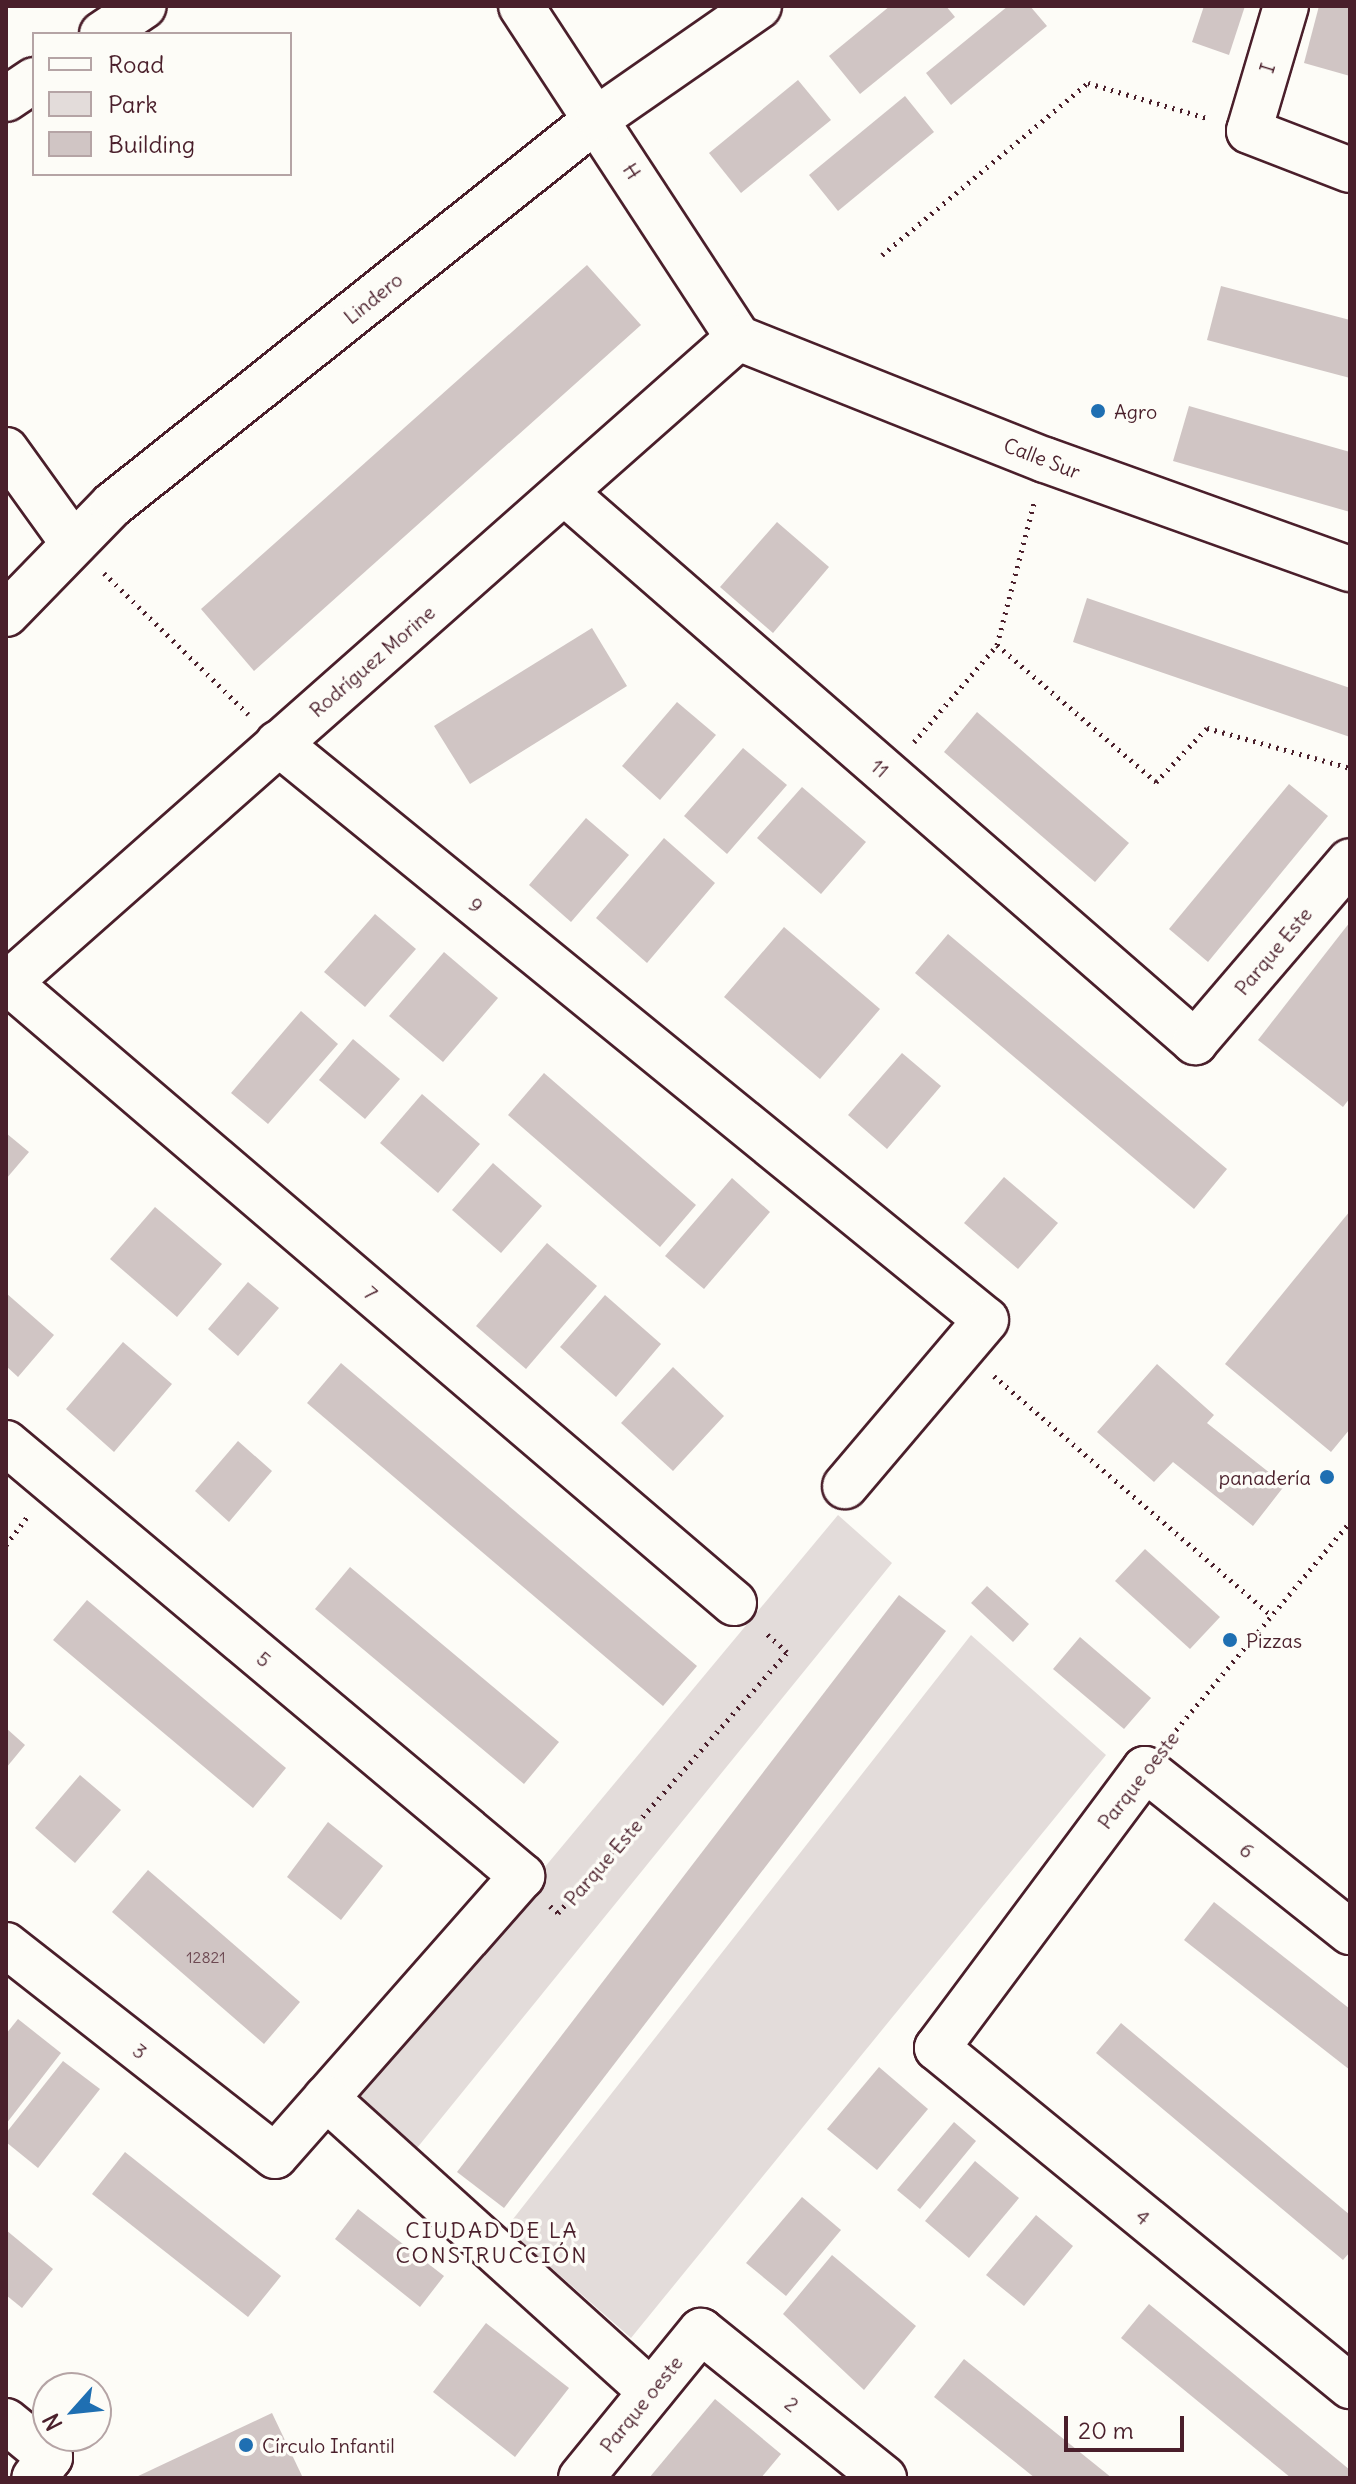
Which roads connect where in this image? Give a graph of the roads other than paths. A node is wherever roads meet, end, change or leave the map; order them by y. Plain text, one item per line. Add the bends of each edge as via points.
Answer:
1 (144, 6) edge
2 (521, 6) edge
3 (759, 6) edge
4 (1286, 6) edge
5 (105, 32) edge
6 (32, 81) edge
7 (6, 99) edge
8 (598, 118) junction
9 (1350, 170) edge
10 (738, 338) junction
11 (6, 450) edge
12 (565, 493) junction
13 (72, 542) junction
14 (1350, 569) edge
15 (6, 614) edge
16 (278, 743) junction
17 (1350, 861) edge
18 (7, 984) edge
19 (1195, 1042) joint
20 (6, 1443) edge
21 (845, 1486) dead end
22 (734, 1603) road end
23 (1145, 1769) joint
24 (1350, 1932) edge
25 (6, 1945) edge
26 (937, 2048) joint
27 (326, 2098) junction
28 (701, 2331) joint
29 (1350, 2386) edge
30 (651, 2392) junction
31 (6, 2421) edge
32 (42, 2468) edge
33 (581, 2478) edge
34 (884, 2478) edge

1 - 5 street
2 - 8 street, H
3 - 8 street, Lindero
4 - 9 street, I via 1249,131
6 - 7 street
8 - 10 street, H
8 - 13 street, Lindero
10 - 12 street, Rodríguez Morine
10 - 14 street, Calle Sur via 1045,460
11 - 13 street
12 - 16 street, Rodríguez Morine
12 - 19 street, 11
13 - 15 street, Lindero
16 - 18 street, Rodríguez Morine
16 - 21 street, 9 via 986,1320
17 - 19 street, Parque Este
18 - 22 street, 7
20 - 27 street, 5 via 522,1876
23 - 24 street, 6
23 - 26 street, Parque oeste
25 - 27 street, 3 via 275,2156
26 - 29 street, 4
27 - 30 street
28 - 30 street, Parque oeste
28 - 34 street, 2
30 - 33 street, Parque oeste
31 - 32 street

